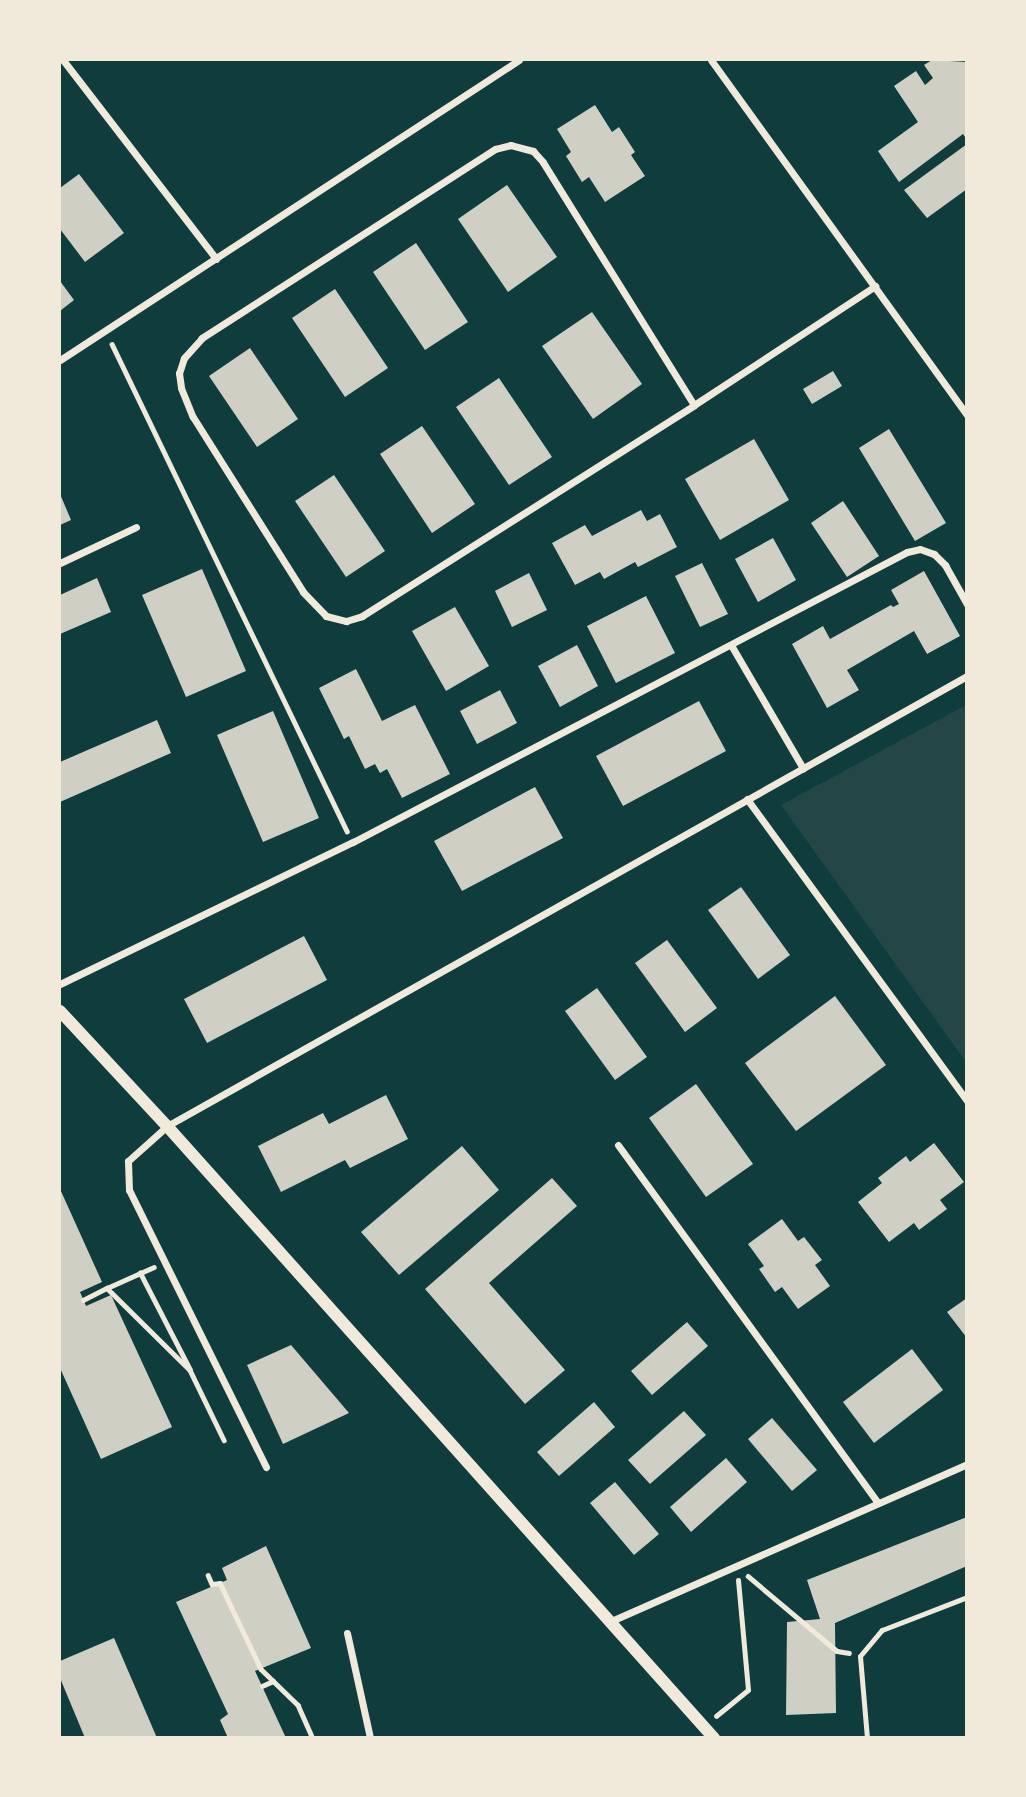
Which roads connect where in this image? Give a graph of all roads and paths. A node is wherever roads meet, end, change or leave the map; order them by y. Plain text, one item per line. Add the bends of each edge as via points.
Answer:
1 (63, 60) edge
2 (520, 60) edge
3 (711, 60) edge
4 (216, 259) junction
5 (875, 286) junction
6 (105, 330) junction
7 (60, 360) edge
8 (694, 405) junction
9 (967, 415) edge
10 (136, 527) dead end
11 (60, 563) edge
12 (967, 604) edge
13 (731, 645) junction
14 (967, 676) edge
15 (803, 768) junction
16 (747, 799) junction
17 (353, 842) junction
18 (60, 984) edge
19 (60, 1011) edge
20 (967, 1101) edge
21 (167, 1126) junction
22 (618, 1145) dead end
23 (166, 1262) junction
24 (140, 1273) junction
25 (107, 1288) junction
26 (83, 1300) dead end
27 (190, 1370) junction
28 (224, 1440) dead end
29 (967, 1464) edge
30 (266, 1466) dead end
31 (877, 1501) junction
32 (737, 1566) junction
33 (208, 1575) dead end
34 (967, 1597) edge
35 (609, 1622) junction
36 (347, 1633) dead end
37 (860, 1656) junction
38 (273, 1681) junction
39 (262, 1686) dead end
40 (704, 1726) junction
41 (313, 1738) edge
42 (370, 1738) edge
43 (713, 1738) edge
44 (867, 1738) edge

1 - 4 street
2 - 4 street
3 - 5 street
4 - 6 street
5 - 8 street
5 - 9 street
6 - 7 street
6 - 17 path
8 - 8 street via 543,162 533,151 511,145 495,149 202,338 184,358 179,373 193,418 303,592 320,611 338,621 362,616
10 - 11 street
12 - 13 street via 941,560 927,550 912,550
13 - 15 street
13 - 17 street
14 - 15 street
15 - 16 street
16 - 20 street
16 - 21 street
17 - 18 street
19 - 21 street
21 - 23 street via 128,1161 129,1189
21 - 35 street
22 - 31 street
23 - 24 path
23 - 30 street
24 - 25 path
24 - 27 path
25 - 26 path
25 - 27 path
27 - 28 path
29 - 31 street
31 - 32 street
32 - 35 street
32 - 37 path via 837,1651
32 - 40 path via 748,1690
33 - 38 path via 212,1584 220,1583 261,1669
34 - 37 lane via 882,1630
35 - 40 street
36 - 42 street
37 - 44 lane
38 - 39 path
38 - 41 path via 298,1705
40 - 43 street

